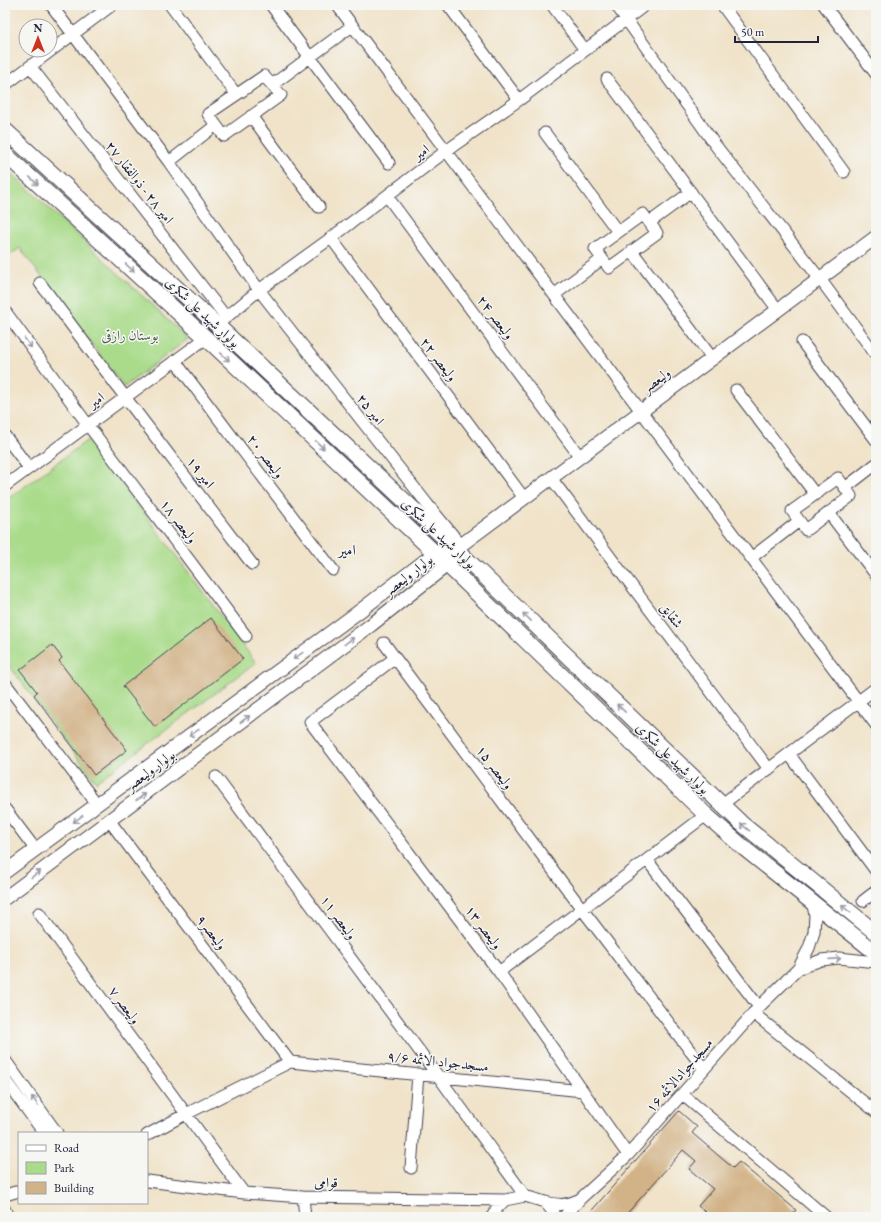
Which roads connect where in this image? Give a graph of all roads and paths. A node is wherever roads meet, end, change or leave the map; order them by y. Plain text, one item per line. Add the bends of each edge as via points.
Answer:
1 (51, 5) edge
2 (112, 5) edge
3 (170, 5) edge
4 (271, 5) edge
5 (337, 5) edge
6 (448, 5) edge
7 (552, 5) edge
8 (616, 5) edge
9 (644, 5) edge
10 (722, 5) edge
11 (824, 5) edge
12 (626, 19) junction
13 (352, 26) junction
14 (73, 34) junction
15 (585, 50) junction
16 (310, 57) junction
17 (30, 66) junction
18 (876, 74) edge
19 (607, 79) dead end
20 (5, 85) edge
21 (272, 85) junction
22 (236, 94) junction
23 (518, 100) junction
24 (251, 116) junction
25 (216, 125) junction
26 (5, 130) edge
27 (545, 134) dead end
28 (446, 151) junction
29 (5, 154) edge
30 (169, 162) junction
31 (388, 163) dead end
32 (844, 172) dead end
33 (691, 192) junction
34 (387, 196) junction
35 (319, 207) dead end
36 (105, 222) junction
37 (650, 222) junction
38 (618, 232) junction
39 (93, 235) junction
40 (876, 237) edge
41 (331, 238) junction
42 (632, 251) junction
43 (602, 259) junction
44 (820, 279) junction
45 (40, 283) dead end
46 (259, 290) junction
47 (554, 295) junction
48 (778, 310) junction
49 (5, 312) edge
50 (222, 321) junction
51 (206, 338) junction
52 (802, 342) dead end
53 (876, 355) edge
54 (712, 358) junction
55 (175, 361) junction
56 (736, 390) dead end
57 (125, 397) junction
58 (641, 411) junction
59 (88, 425) junction
60 (5, 436) edge
61 (876, 440) edge
62 (580, 456) junction
63 (876, 464) edge
64 (29, 468) junction
65 (551, 478) junction
66 (5, 486) edge
67 (845, 488) junction
68 (815, 494) junction
69 (524, 498) junction
70 (829, 513) junction
71 (800, 521) junction
72 (459, 547) junction
73 (435, 553) junction
74 (751, 558) junction
75 (252, 564) dead end
76 (447, 565) junction
77 (333, 570) dead end
78 (876, 575) edge
79 (512, 602) junction
80 (498, 614) junction
81 (246, 636) dead end
82 (384, 643) dead end
83 (396, 658) junction
84 (5, 683) edge
85 (876, 688) edge
86 (859, 701) junction
87 (876, 724) edge
88 (789, 754) junction
89 (768, 769) junction
90 (216, 777) dead end
91 (97, 804) junction
92 (721, 805) junction
93 (5, 809) edge
94 (706, 815) junction
95 (109, 820) junction
96 (36, 850) junction
97 (647, 860) junction
98 (876, 871) edge
99 (5, 872) edge
100 (876, 891) edge
101 (5, 898) edge
102 (812, 901) junction
103 (863, 901) dead end
104 (582, 909) junction
105 (39, 913) dead end
106 (876, 933) edge
107 (876, 953) edge
108 (876, 962) edge
109 (798, 969) junction
110 (499, 972) junction
111 (756, 1010) junction
112 (5, 1060) edge
113 (290, 1062) junction
114 (704, 1069) junction
115 (418, 1074) junction
116 (438, 1076) junction
117 (5, 1080) edge
118 (583, 1091) junction
119 (682, 1094) junction
120 (876, 1112) edge
121 (186, 1114) junction
122 (43, 1132) edge
123 (57, 1132) edge
124 (148, 1135) edge
125 (628, 1155) junction
126 (411, 1168) dead end
127 (148, 1182) edge
128 (18, 1191) edge
129 (244, 1193) junction
130 (5, 1194) edge
131 (525, 1196) junction
132 (303, 1197) junction
133 (580, 1199) junction
134 (472, 1200) junction
135 (505, 1200) junction
136 (545, 1202) junction
137 (5, 1210) edge
138 (8, 1217) edge
139 (305, 1217) edge
140 (492, 1217) edge
141 (553, 1217) edge
142 (564, 1217) edge
143 (826, 1217) edge

1 - 14 street, امیر ۲۵
2 - 14 street
3 - 22 street
4 - 16 street
5 - 13 street
6 - 23 street
7 - 15 street
8 - 12 street
9 - 12 street, امیر
10 - 32 street
11 - 18 street
12 - 15 street, امیر
12 - 44 street via 716,146
13 - 16 street
13 - 28 street
14 - 17 street
14 - 30 street, امیر ۲۵
15 - 23 street, امیر
16 - 21 street
16 - 31 street
17 - 20 street
17 - 50 street, امیر ۲۸ - ذوالفقار ۲۷
19 - 33 street
21 - 22 street via 264,76
21 - 24 street via 280,95
22 - 25 street via 208,114
23 - 28 street, امیر
24 - 25 street via 224,136
24 - 35 street
25 - 30 street
26 - 36 main road, بولوار شهید علی شکری
27 - 38 street
28 - 34 street, امیر
28 - 47 street
29 -> 39 main road, بولوار شهید علی شکری
30 - 46 street, امیر ۲۵
33 - 37 street
33 - 48 street
34 - 41 street, امیر
34 - 62 street, ولیعصر ۲۴
36 - 39 main road
36 - 50 main road, بولوار شهید علی شکری
37 - 38 street via 643,214
37 - 42 street via 657,233
38 - 43 street via 594,249
39 -> 51 main road, بولوار شهید علی شکری
40 - 44 street, ولیعصر
41 - 46 street, امیر
41 - 69 street, ولیعصر ۲۲
42 - 43 street via 609,268
42 - 54 street
43 - 47 street
44 - 48 street, ولیعصر
44 - 53 street
45 - 57 street, امیر ۱۹
46 - 50 street, امیر
46 - 72 street, امیر ۲۵
47 - 58 street
48 - 54 street, ولیعصر
49 -> 59 street, ولیعصر ۱۸
50 - 72 main road, بولوار شهید علی شکری
51 - 55 street, امیر
51 -> 73 main road, بولوار شهید علی شکری
52 - 61 street
54 - 58 street, ولیعصر
55 - 57 street, امیر
55 - 77 street, ولیعصر ۲۰
56 - 68 street
57 - 59 street, امیر
57 - 75 street, امیر ۱۹
58 - 62 street, ولیعصر
58 - 74 street
59 - 64 street, امیر
59 - 81 street, ولیعصر ۱۸
60 - 64 street
62 - 65 street, ولیعصر
63 - 67 street
64 - 66 street, امیر
65 - 69 street, ولیعصر
65 - 89 street, شقایق
67 - 68 street via 838,478
67 - 70 street via 851,496
68 - 71 street via 792,511
69 - 72 street, ولیعصر
70 - 71 street via 806,530
70 - 78 street
71 - 74 street
72 - 73 street, بولوار ولیعصر
72 - 76 street, بولوار ولیعصر
72 - 79 main road, بولوار شهید علی شکری
73 - 76 main road, بولوار شهید علی شکری
73 -> 91 street, بولوار ولیعصر
74 - 86 street
76 - 80 main road, بولوار شهید علی شکری
95 -> 76 street, بولوار ولیعصر
79 - 80 main road
92 -> 79 main road, بولوار شهید علی شکری
80 - 94 main road, بولوار شهید علی شکری
82 - 83 street, ولیعصر ۱۵
83 - 104 street, ولیعصر ۱۵
83 - 110 street, ولیعصر ۱۳ via 310,722
84 - 91 street
85 - 86 street
86 - 87 street
86 - 88 street
88 - 89 street
88 - 98 street
89 - 92 street
90 - 116 street, ولیعصر ۱۱
91 - 95 street
91 -> 96 street, بولوار ولیعصر
106 -> 92 main road, بولوار شهید علی شکری
93 - 96 street
94 - 97 street
94 - 102 main road, بولوار شهید علی شکری
101 -> 95 street, بولوار ولیعصر
95 - 113 street, ولیعصر۹
96 - 99 street, بولوار ولیعصر
97 - 104 street
97 - 111 street
100 - 103 street
102 - 107 main road, بولوار شهید علی شکری
102 - 109 street via 815,914 814,932
104 - 110 street
104 - 114 street, ولیعصر ۱۵
105 - 121 street, ولیعصر ۷
109 -> 108 street via 822,960 839,958
109 - 111 street, مسجدجوادالائمه ۱۶
110 - 118 street, ولیعصر ۱۳
111 - 114 street, مسجدجوادالائمه ۱۶
111 - 120 street
123 -> 112 street
113 - 115 street, مسجدجواد الائمه ۹/۶
113 - 121 street
114 - 119 street, مسجدجوادالائمه ۱۶
115 - 116 street, مسجدجواد الائمه ۹/۶
115 - 126 street
116 - 118 street, مسجدجواد الائمه ۹/۶
116 - 131 street, ولیعصر ۱۱
117 - 122 street
118 - 125 street, ولیعصر ۱۳
119 - 125 street, مسجدجوادالائمه ۱۶
119 - 143 street
121 - 124 street
121 - 129 street, ولیعصر ۷
125 - 133 street, مسجدجوادالائمه ۱۶
127 - 129 street, قوامی
128 - 130 street
129 - 132 street, قوامی
131 - 135 street, قوامی
131 - 136 street
132 - 134 street, قوامی
132 - 139 street
133 - 136 street via 567,1205
133 - 142 street, مسجدجوادالائمه ۱۶
134 - 135 street, قوامی
134 - 140 street via 486,1208
135 - 140 street
136 - 141 street via 553,1212
137 - 138 street

